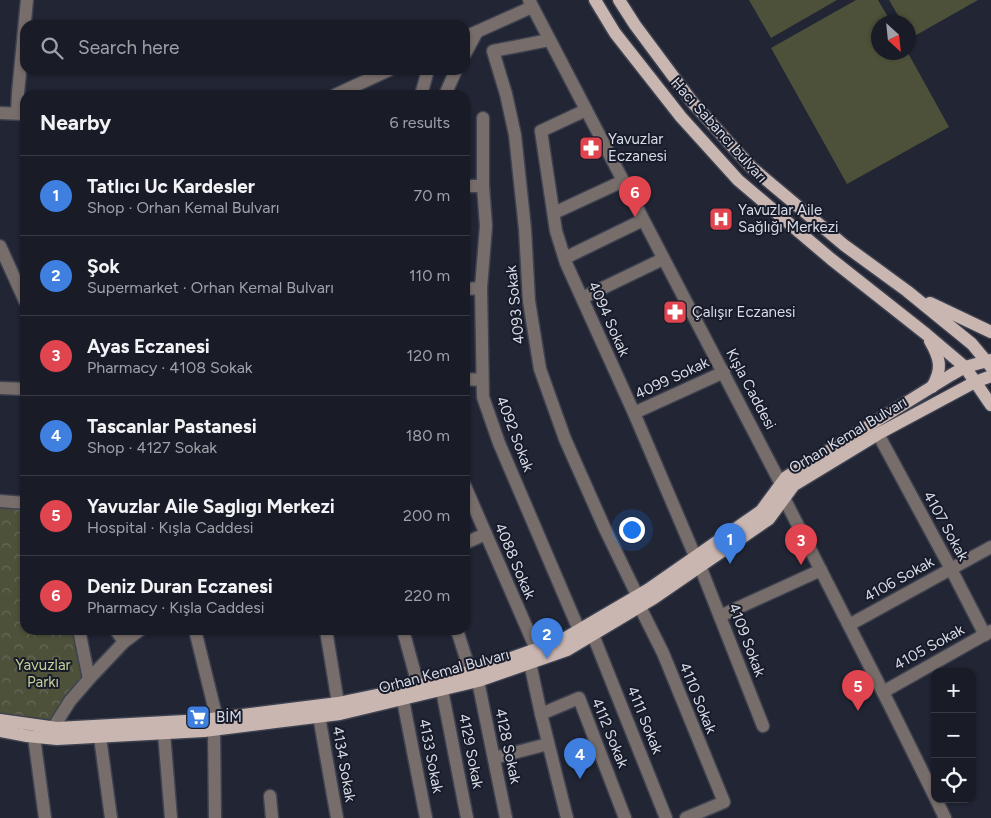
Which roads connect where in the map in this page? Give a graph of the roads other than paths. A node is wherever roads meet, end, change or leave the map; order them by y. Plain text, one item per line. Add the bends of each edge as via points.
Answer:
1 (27, 0) edge
2 (595, 0) edge
3 (619, 0) edge
4 (530, 4) edge
5 (25, 20) edge
6 (471, 34) edge
7 (549, 40) junction
8 (20, 72) edge
9 (378, 75) edge
10 (427, 75) edge
11 (454, 75) edge
12 (346, 90) edge
13 (423, 90) edge
14 (447, 90) edge
15 (20, 107) edge
16 (586, 110) junction
17 (0, 112) edge
18 (20, 114) edge
19 (483, 118) dead end
20 (623, 181) junction
21 (470, 186) edge
22 (483, 186) junction
23 (554, 214) junction
24 (643, 220) junction
25 (0, 246) edge
26 (565, 258) junction
27 (663, 259) junction
28 (470, 288) edge
29 (481, 288) junction
30 (20, 290) edge
31 (907, 291) junction
32 (582, 298) junction
33 (991, 332) edge
34 (926, 334) junction
35 (990, 363) edge
36 (965, 367) junction
37 (724, 372) junction
38 (991, 376) edge
39 (470, 379) edge
40 (482, 380) junction
41 (975, 382) junction
42 (0, 388) edge
43 (931, 388) junction
44 (20, 389) edge
45 (991, 404) edge
46 (634, 413) junction
47 (878, 434) junction
48 (781, 484) junction
49 (470, 497) edge
50 (784, 498) junction
51 (0, 501) edge
52 (20, 503) edge
53 (486, 534) junction
54 (470, 541) edge
55 (991, 547) edge
56 (698, 561) junction
57 (951, 569) junction
58 (821, 570) junction
59 (638, 601) junction
60 (720, 616) junction
61 (849, 625) junction
62 (579, 630) junction
63 (988, 633) edge
64 (80, 635) edge
65 (119, 635) edge
66 (133, 635) edge
67 (195, 635) edge
68 (327, 635) edge
69 (404, 635) edge
70 (459, 635) edge
71 (593, 635) junction
72 (124, 642) junction
73 (536, 649) junction
74 (530, 663) junction
75 (474, 676) junction
76 (89, 679) junction
77 (418, 685) junction
78 (442, 690) junction
79 (883, 692) junction
80 (403, 700) junction
81 (338, 703) junction
82 (541, 714) junction
83 (319, 716) junction
84 (0, 720) edge
85 (215, 724) junction
86 (763, 726) dead end
87 (53, 728) junction
88 (0, 731) edge
89 (164, 733) junction
90 (34, 737) junction
91 (100, 737) junction
92 (548, 744) junction
93 (494, 758) junction
94 (931, 790) edge
95 (270, 796) dead end
96 (938, 803) edge
97 (690, 817) edge
98 (44, 818) edge
99 (111, 818) edge
100 (170, 818) edge
101 (215, 818) edge
102 (272, 818) edge
103 (337, 818) edge
104 (426, 818) edge
105 (467, 818) edge
106 (506, 818) edge
107 (567, 818) edge
108 (626, 818) edge
109 (666, 818) edge
110 (945, 818) edge

1 - 5 street
2 - 34 main road, Hacı Sabancı bulvarı via 680,117 738,180
3 - 31 main road, Hacı Sabancı bulvarı via 693,103 750,167 844,245
4 - 6 street
4 - 7 street, Kışla Caddesi
7 - 16 street, Kışla Caddesi
7 - 59 street, 4093 Sokak via 493,52 515,136 529,301 540,370 562,430
8 - 15 street
9 - 12 street
10 - 13 street
11 - 14 street
16 - 20 street, Kışla Caddesi
16 - 23 street, 4094 Sokak via 542,131
17 - 18 street
19 - 22 street, 4092 Sokak
20 - 23 street
20 - 24 street, Kışla Caddesi
21 - 22 street
22 - 29 street, 4092 Sokak via 486,226
23 - 26 street, 4094 Sokak
24 - 26 street
24 - 27 street, Kışla Caddesi
25 - 30 street
26 - 32 street, 4094 Sokak
27 - 32 street
27 - 37 street, Kışla Caddesi
28 - 29 street
29 - 40 street, 4092 Sokak
31 - 33 main road
31 - 35 main road, Hacı Sabancı bulvarı via 972,344
32 - 46 street, 4094 Sokak
34 - 36 main road, Hacı Sabancı bulvarı
34 - 43 main road via 939,366 938,377
35 - 36 main road, Orhan Kemal Bulvarı
36 - 41 main road, Hacı Sabancı bulvarı
36 - 43 main road, Orhan Kemal Bulvarı
37 - 46 street, 4099 Sokak
37 - 48 street, Kışla Caddesi
38 - 41 main road, Orhan Kemal Bulvarı
39 - 40 street
40 - 62 street, 4092 Sokak via 483,397 499,443
41 - 45 main road, Hacı Sabancı bulvarı
41 - 47 main road, Orhan Kemal Bulvarı
42 - 44 street
43 - 48 main road, Orhan Kemal Bulvarı via 786,477
46 - 56 street, 4094 Sokak
47 - 50 main road, Orhan Kemal Bulvarı via 794,485
47 - 57 street, 4107 Sokak
48 - 50 street, Kışla Caddesi
48 - 56 main road, Orhan Kemal Bulvarı via 761,511
49 - 53 street, 4088 Sokak
50 - 56 main road, Orhan Kemal Bulvarı via 769,519
50 - 58 street, Kışla Caddesi
51 - 52 street
53 - 54 street
53 - 73 street, 4088 Sokak
55 - 57 street, 4106 Sokak
56 - 59 main road, Orhan Kemal Bulvarı
56 - 60 street, 4109 Sokak
57 - 61 street, 4106 Sokak
57 - 63 street, 4107 Sokak
58 - 60 street
58 - 61 street, Kışla Caddesi
59 - 62 main road, Orhan Kemal Bulvarı
59 - 71 main road, Orhan Kemal Bulvarı
59 - 97 street, 4110 Sokak via 724,802
60 - 86 street, 4109 Sokak
61 - 79 street, Kışla Caddesi
62 - 73 main road, Orhan Kemal Bulvarı
63 - 79 street, 4105 Sokak
64 - 76 street
65 - 72 street
66 - 72 street
67 - 85 street
68 - 81 street
69 - 77 street
70 - 75 street, 4128 Sokak
71 - 74 main road, Orhan Kemal Bulvarı via 567,650
71 - 109 street, 4111 Sokak
72 - 76 street
73 - 75 main road, Orhan Kemal Bulvarı via 486,667
74 - 75 main road, Orhan Kemal Bulvarı
74 - 82 street
75 - 77 main road, Orhan Kemal Bulvarı
75 - 78 main road, Orhan Kemal Bulvarı
75 - 93 street, 4128 Sokak
76 - 87 street
77 - 81 main road, Orhan Kemal Bulvarı
78 - 80 main road, Orhan Kemal Bulvarı
78 - 105 street, 4129 Sokak
79 - 94 street, Kışla Caddesi
80 - 83 main road, Orhan Kemal Bulvarı
80 - 104 street, 4133 Sokak
81 - 85 main road, Orhan Kemal Bulvarı
82 - 92 street
82 - 108 street, 4112 Sokak via 579,698
83 - 85 main road, Orhan Kemal Bulvarı
83 - 103 street, 4134 Sokak
84 - 87 main road, Orhan Kemal Bulvarı
85 - 87 main road, Orhan Kemal Bulvarı via 194,721
85 - 89 main road, Orhan Kemal Bulvarı
85 - 101 street
88 - 90 main road, Orhan Kemal Bulvarı
89 - 91 main road, Orhan Kemal Bulvarı
89 - 100 street
90 - 91 main road, Orhan Kemal Bulvarı
90 - 98 street
91 - 99 street
92 - 93 street
92 - 107 street
93 - 106 street, 4128 Sokak
95 - 102 street
96 - 110 street, Kışla Caddesi

